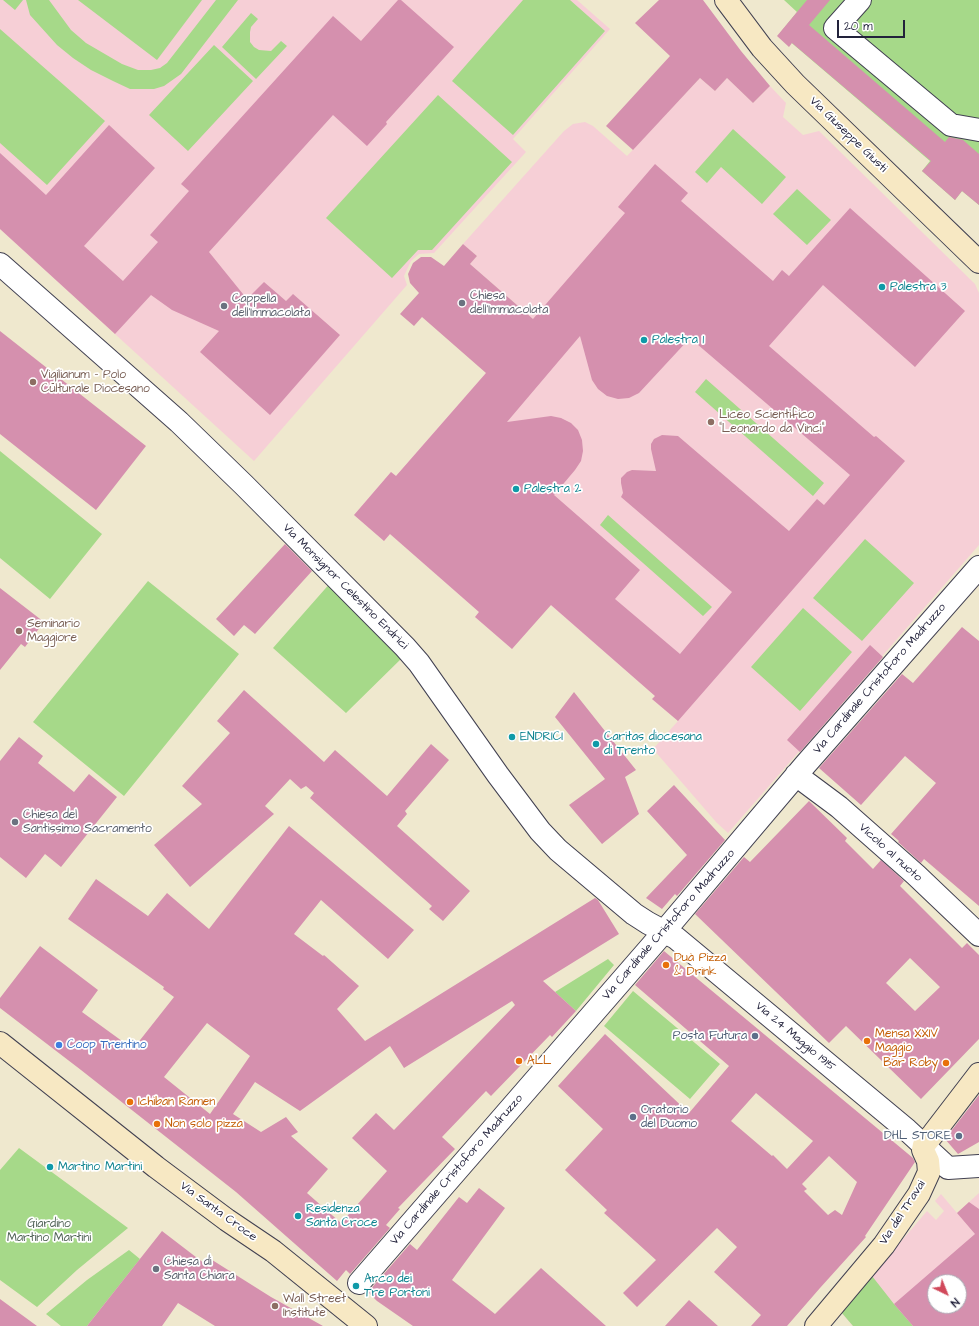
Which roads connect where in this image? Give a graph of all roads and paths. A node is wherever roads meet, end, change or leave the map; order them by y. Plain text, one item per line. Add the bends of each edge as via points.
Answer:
1 (726, 0) edge
2 (860, 0) edge
3 (979, 130) edge
4 (979, 262) edge
5 (0, 264) edge
6 (979, 567) edge
7 (796, 775) junction
8 (664, 932) junction
9 (979, 935) edge
10 (0, 1043) edge
11 (979, 1074) edge
12 (924, 1145) junction
13 (979, 1166) edge
14 (359, 1283) dead end
15 (366, 1326) edge
16 (816, 1326) edge

1 - 4 street, Via Giuseppe Giusti via 762,48 795,84
2 - 3 street via 835,28 951,126
5 - 8 street, Via Monsignor Celestino Endrici via 179,422 405,647 498,775 558,850 634,914
6 - 7 street, Via Cardinale Cristoforo Madruzzo
7 - 8 street, Via Cardinale Cristoforo Madruzzo
7 - 9 street, Vicolo al nuoto via 840,807
8 - 12 street, Via 24 Maggio 1915 via 676,938
8 - 14 street, Via Cardinale Cristoforo Madruzzo
10 - 15 street, Via Santa Croce via 156,1166 273,1251
11 - 12 street
12 - 13 street, Via 24 Maggio 1915 via 948,1168
12 - 16 street, Via del Travai via 929,1172 919,1194 884,1245

